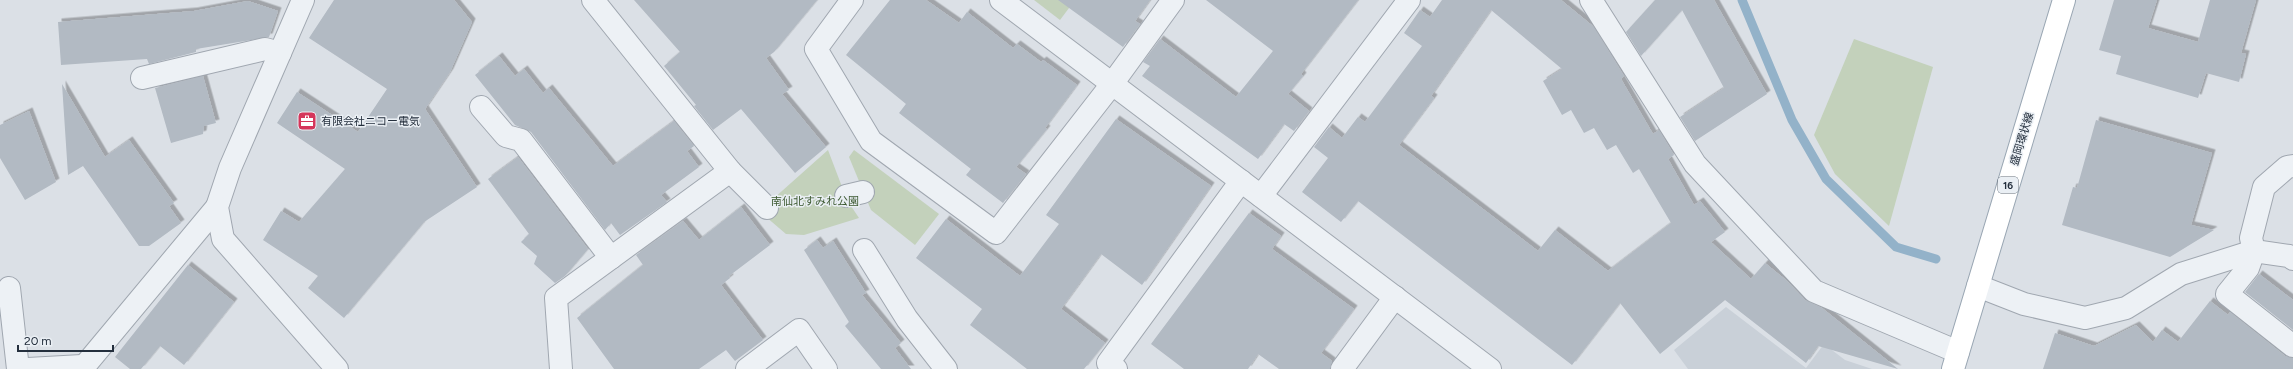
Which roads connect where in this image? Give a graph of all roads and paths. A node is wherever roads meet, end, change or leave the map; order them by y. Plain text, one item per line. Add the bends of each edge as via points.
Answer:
1 (303, 0) edge
2 (594, 0) edge
3 (852, 0) edge
4 (1001, 0) edge
5 (1173, 0) edge
6 (1409, 0) edge
7 (1591, 0) edge
8 (2064, 0) edge
9 (280, 53) junction
10 (142, 78) dead end
11 (1112, 84) junction
12 (481, 107) dead end
13 (2293, 166) edge
14 (730, 171) junction
15 (1241, 181) junction
16 (1261, 196) junction
17 (217, 207) junction
18 (767, 208) dead end
19 (864, 250) dead end
20 (2254, 251) junction
21 (2292, 256) edge
22 (611, 258) junction
23 (1978, 286) junction
24 (9, 288) dead end
25 (1395, 297) junction
26 (2293, 346) edge
27 (1956, 360) edge
28 (82, 368) edge
29 (18, 369) edge
30 (28, 369) edge
31 (337, 369) edge
32 (561, 369) edge
33 (747, 369) edge
34 (826, 369) edge
35 (946, 369) edge
36 (1116, 369) edge
37 (1342, 369) edge
38 (1490, 369) edge

1 - 9 street
2 - 14 street
3 - 11 street via 816,49 871,141 996,234
4 - 11 street
5 - 11 street
6 - 16 street
7 - 27 street via 1695,164 1814,291
8 - 23 main road, 盛岡環状線 / 16
9 - 10 street via 265,49
9 - 17 street via 230,168
11 - 15 street
12 - 22 street via 506,136 521,140
13 - 20 street via 2264,187 2251,238
14 - 18 street
14 - 22 street
15 - 16 street
15 - 36 street via 1108,363
16 - 25 street
17 - 28 street
17 - 31 street via 222,239
19 - 35 street via 907,320
20 - 21 street
20 - 23 street via 2181,274 2126,308 2085,318 2024,304
20 - 26 street via 2248,268 2227,294
22 - 32 street via 556,298
23 - 27 main road, 盛岡環状線 / 16
24 - 29 street
25 - 37 street
25 - 38 street
28 - 30 street
33 - 34 street via 798,330

